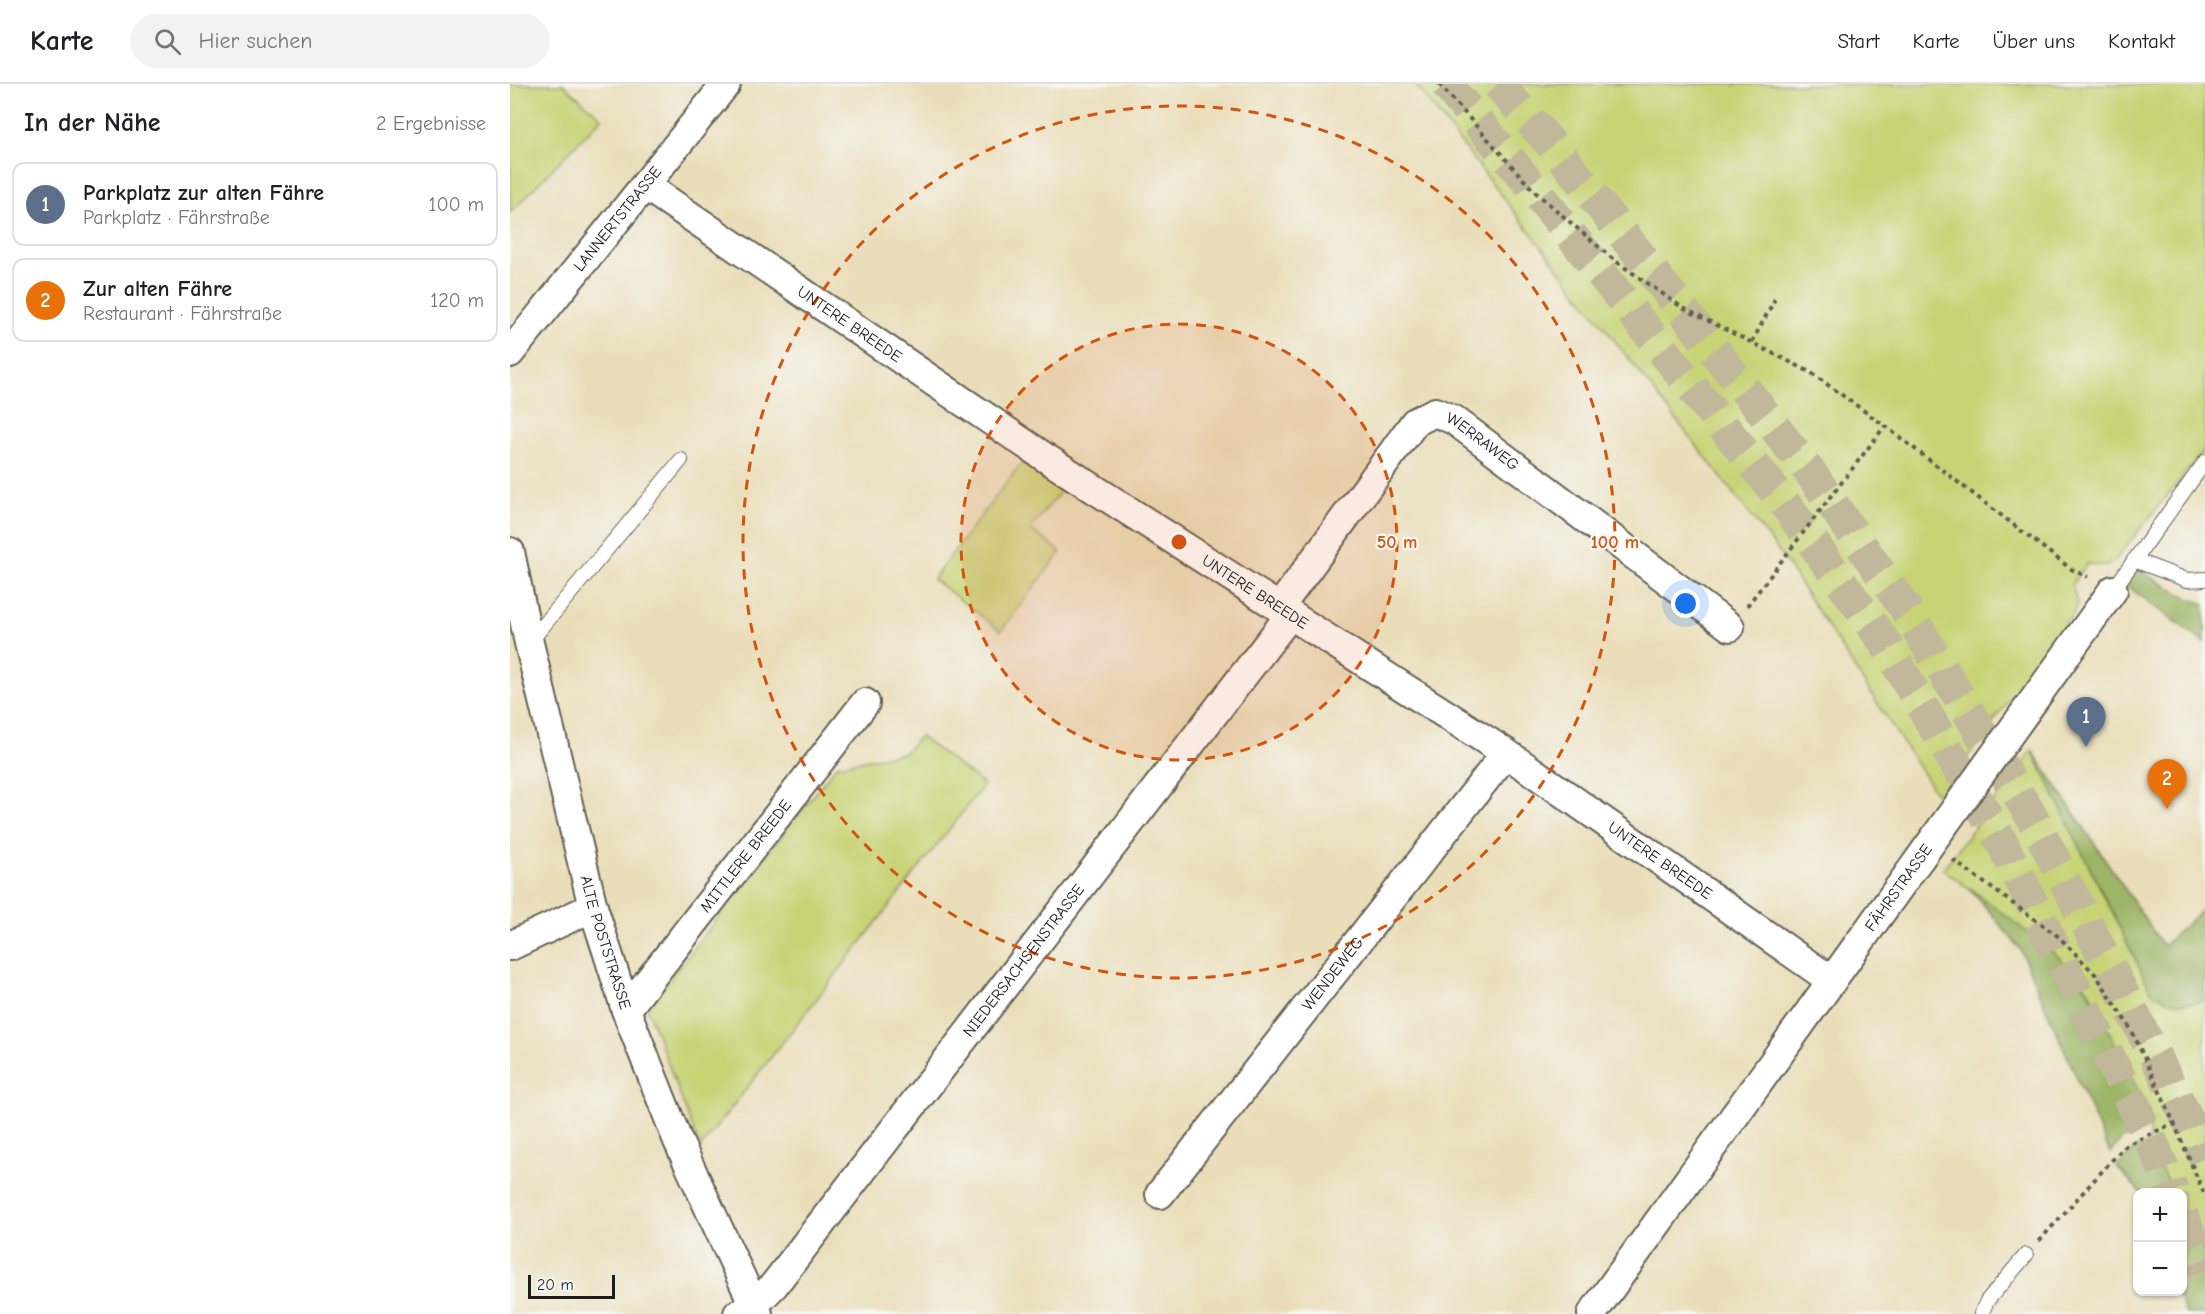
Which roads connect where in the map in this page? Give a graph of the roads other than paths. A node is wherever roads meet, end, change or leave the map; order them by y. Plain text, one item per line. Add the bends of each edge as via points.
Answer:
1 (726, 84) edge
2 (646, 186) junction
3 (510, 353) edge
4 (681, 460) dead end
5 (2205, 462) edge
6 (510, 552) edge
7 (2134, 560) junction
8 (2205, 579) edge
9 (2113, 590) joint
10 (1285, 612) junction
11 (1730, 627) road end
12 (529, 643) junction
13 (865, 704) dead end
14 (1506, 753) junction
15 (593, 907) junction
16 (510, 946) edge
17 (1832, 981) junction
18 (626, 1010) junction
19 (1160, 1194) dead end
20 (2026, 1255) road end
21 (750, 1311) edge
22 (1592, 1314) edge
23 (1981, 1314) edge

1 - 2 street, LANNERTSTRASSE
2 - 3 street, LANNERTSTRASSE
2 - 10 street, UNTERE BREEDE via 1046,458
4 - 12 lane
5 - 7 lane, FÄHRSTRASSE
6 - 12 street, ALTE POSTSTRASSE
7 - 8 lane via 2187,580
7 - 9 lane, FÄHRSTRASSE
9 - 17 street, FÄHRSTRASSE
10 - 11 street, WERRAWEG via 1415,422 1435,412 1454,420
10 - 14 street, UNTERE BREEDE
10 - 21 street, NIEDERSACHSENSTRASSE via 774,1285
12 - 15 street, ALTE POSTSTRASSE
13 - 18 street, MITTLERE BREEDE
14 - 17 street, UNTERE BREEDE
14 - 19 street, WENDEWEG
15 - 16 street
15 - 18 street, ALTE POSTSTRASSE
17 - 22 street, FÄHRSTRASSE
18 - 21 street, ALTE POSTSTRASSE
20 - 23 lane via 1987,1301

